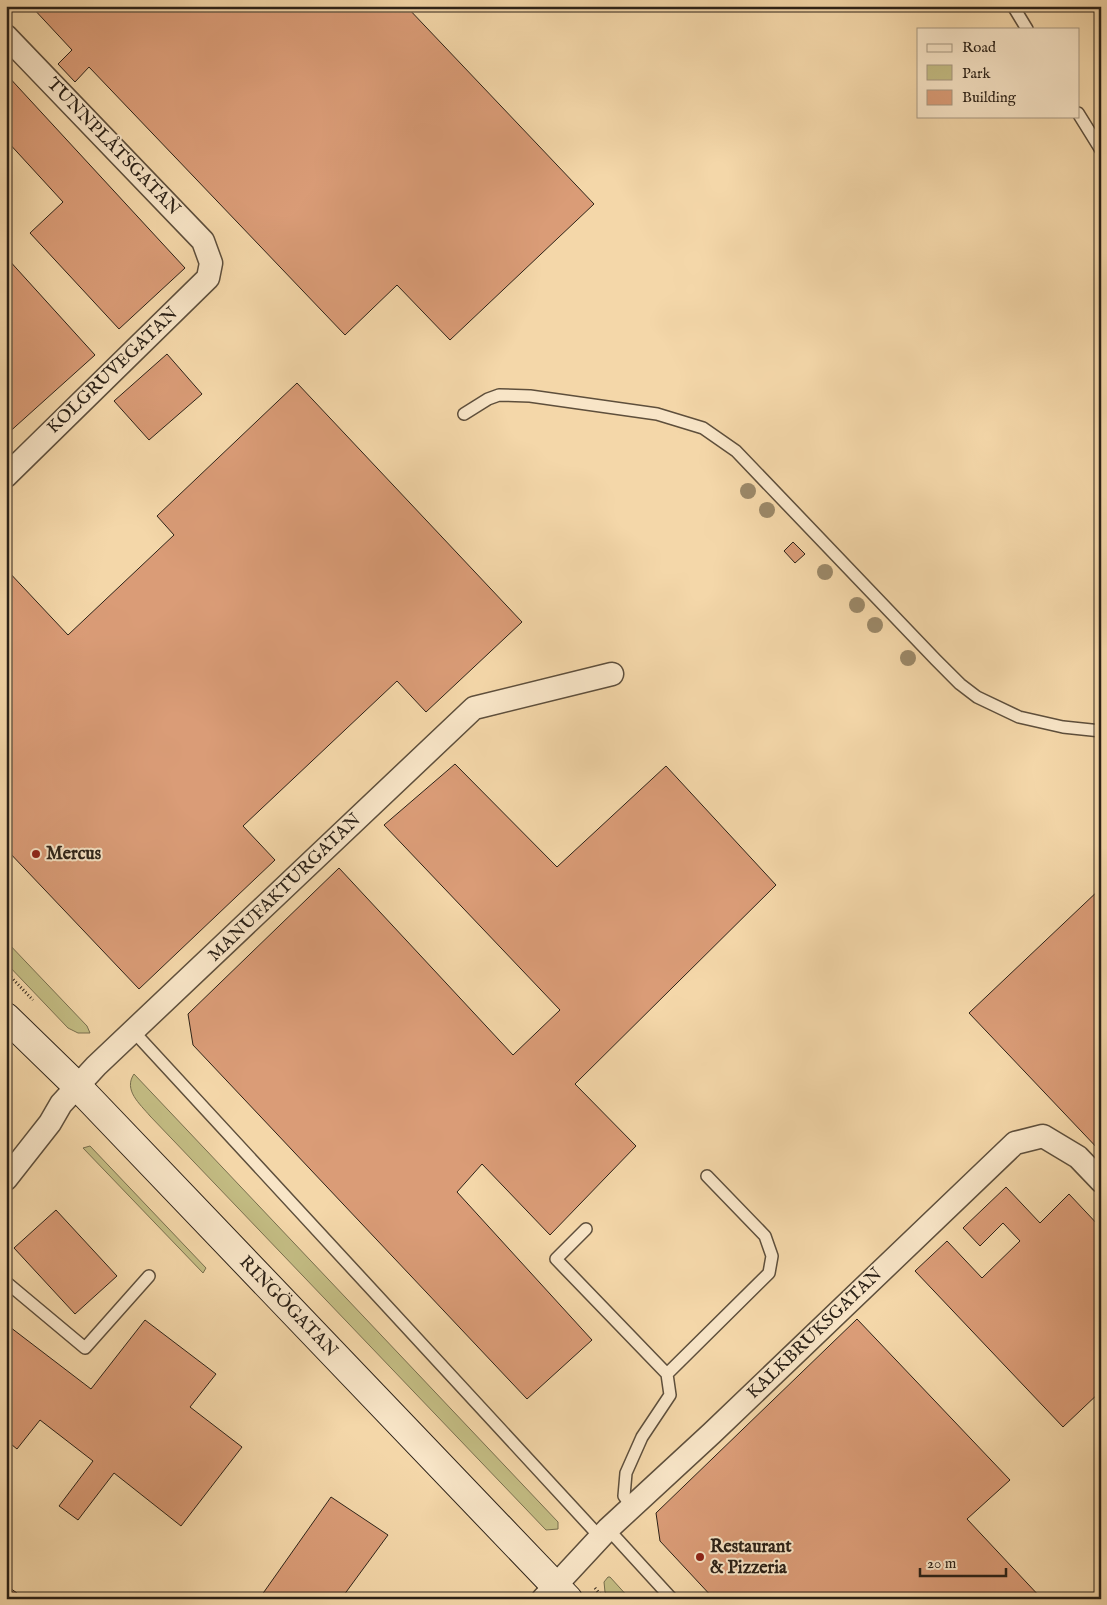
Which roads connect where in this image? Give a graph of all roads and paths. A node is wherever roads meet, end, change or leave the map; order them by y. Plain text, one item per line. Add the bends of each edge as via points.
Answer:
1 (1013, 6) edge
2 (1026, 28) edge
3 (6, 36) edge
4 (1080, 116) edge
5 (1101, 150) edge
6 (211, 262) joint
7 (464, 414) dead end
8 (6, 476) edge
9 (612, 674) dead end
10 (1101, 731) edge
11 (6, 1017) edge
12 (134, 1032) junction
13 (78, 1087) junction
14 (707, 1176) dead end
15 (6, 1180) edge
16 (1101, 1181) edge
17 (586, 1229) dead end
18 (148, 1276) dead end
19 (6, 1282) edge
20 (667, 1374) junction
21 (632, 1507) junction
22 (604, 1533) junction
23 (556, 1594) edge
24 (672, 1599) edge

1 - 2 lane
3 - 6 street, TUNNPLÅTSGATAN via 203,241
4 - 5 lane
6 - 8 street, KOLGRUVEGATAN via 208,278
7 - 10 lane via 499,395 530,396 657,414 703,428 736,451 936,660 977,697 1019,717
9 - 12 street, MANUFAKTURGATAN via 474,708
11 - 13 street, RINGÖGATAN
12 - 13 street, MANUFAKTURGATAN
12 - 22 lane
13 - 15 street, MANUFAKTURGATAN via 61,1104
13 - 23 street, RINGÖGATAN
14 - 20 lane via 765,1236 772,1256 769,1274
16 - 21 street, KALKBRUKSGATAN via 1078,1157 1043,1136 1015,1144
17 - 20 lane via 556,1259
18 - 19 lane via 85,1348
20 - 21 lane via 670,1395 642,1436 626,1473 624,1496
21 - 22 street, KALKBRUKSGATAN
22 - 23 street, KALKBRUKSGATAN
22 - 24 lane

